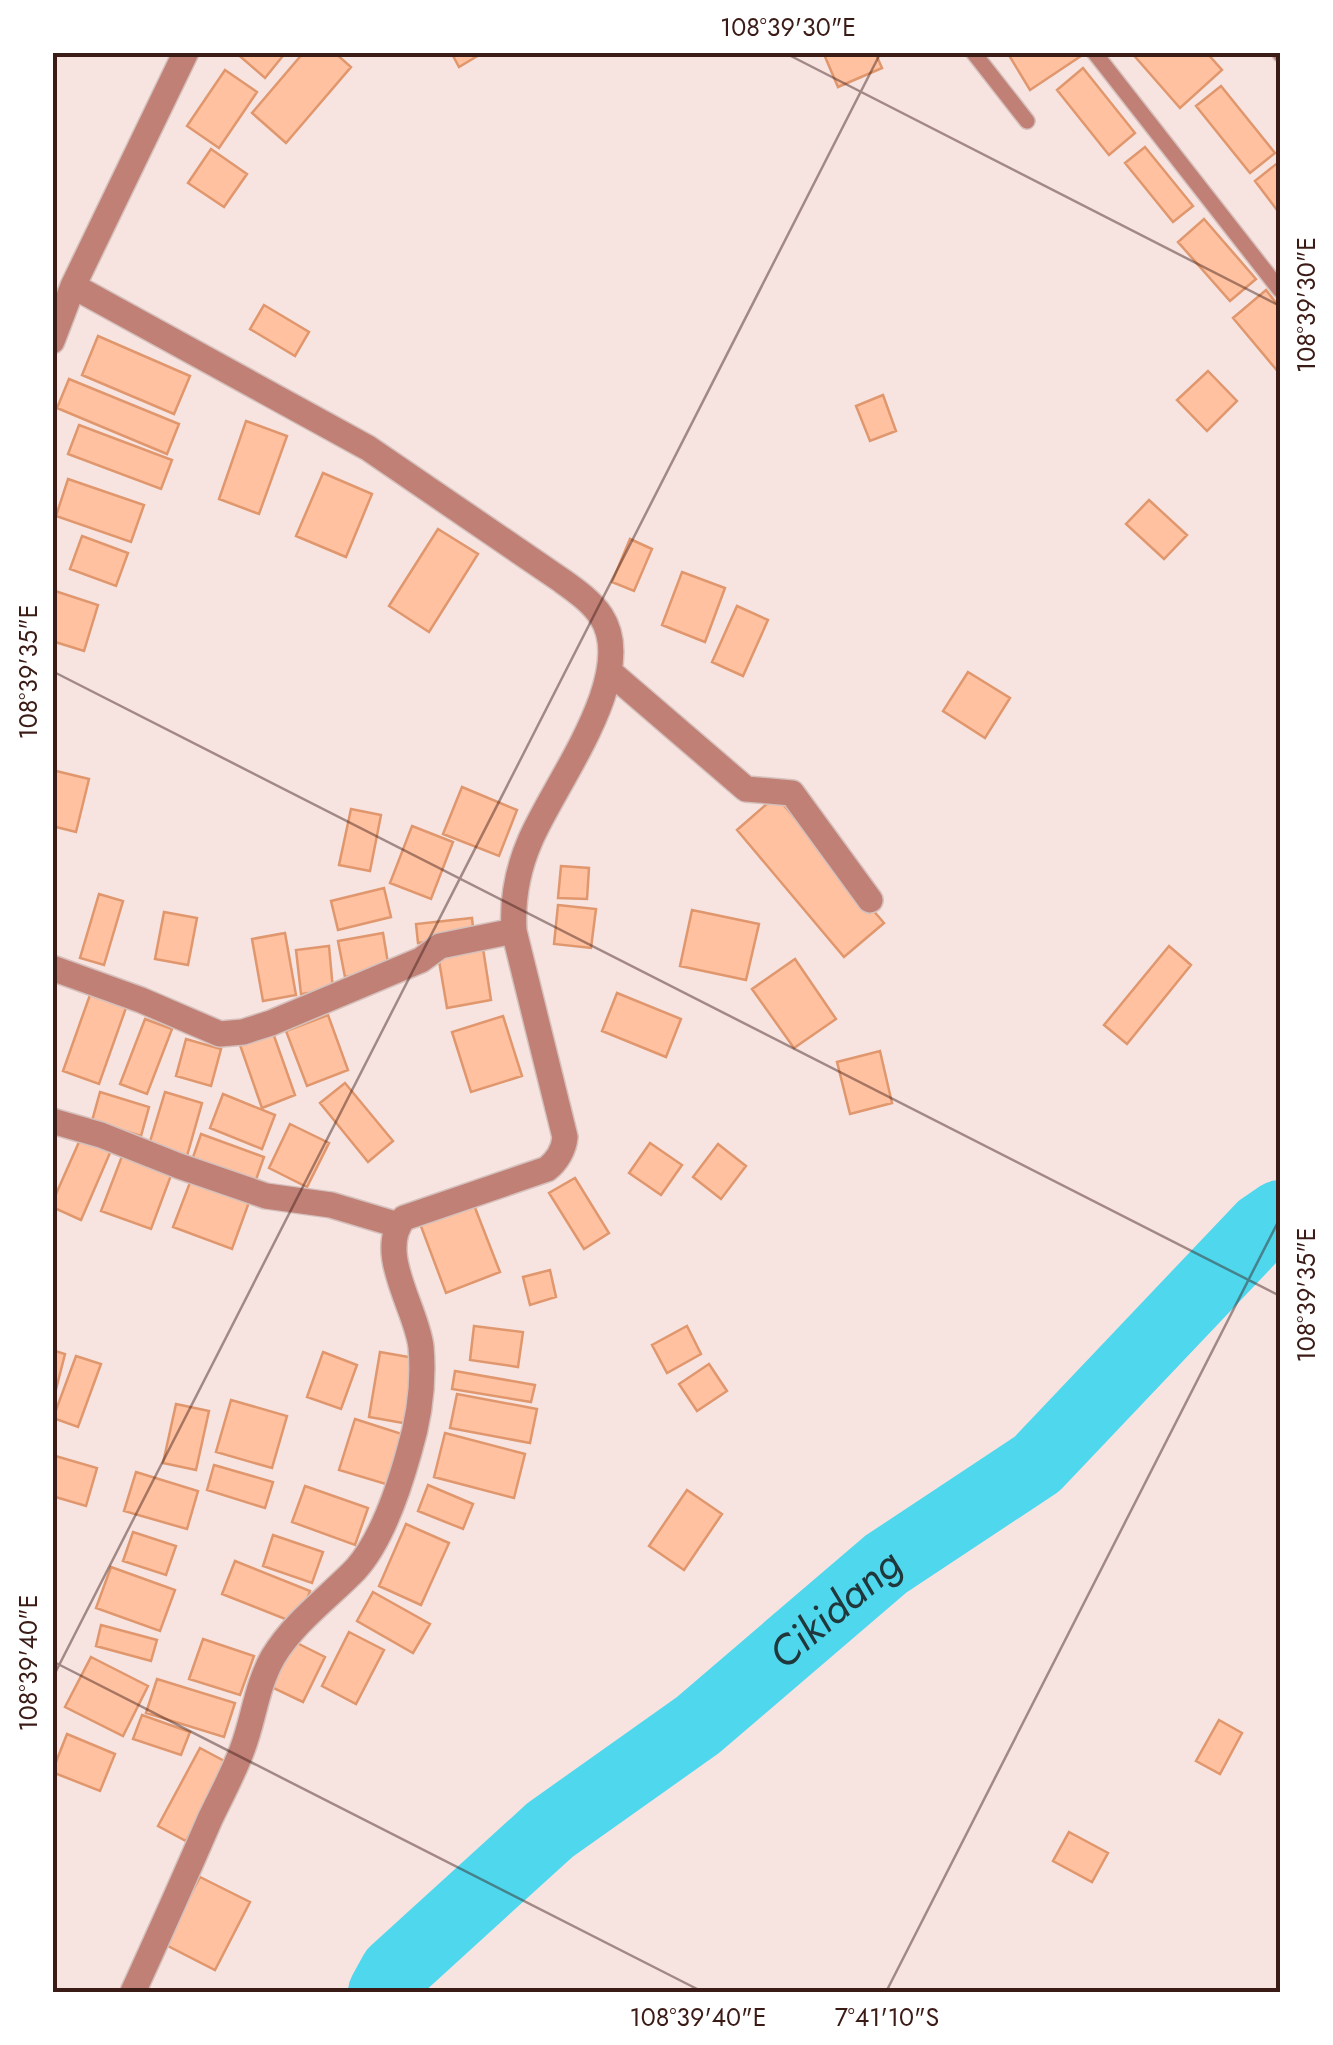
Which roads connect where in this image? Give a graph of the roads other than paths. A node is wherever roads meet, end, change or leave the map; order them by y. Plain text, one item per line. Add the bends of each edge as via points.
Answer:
1 (186, 52) edge
2 (973, 52) edge
3 (1094, 52) edge
4 (1027, 120) dead end
5 (73, 286) junction
6 (1280, 290) edge
7 (52, 341) edge
8 (610, 672) junction
9 (870, 900) dead end
10 (514, 931) junction
11 (52, 968) edge
12 (52, 1121) edge
13 (398, 1225) junction
14 (133, 1992) edge

1 - 5 street
2 - 4 lane
3 - 6 lane
5 - 7 street
5 - 8 street via 368,448 582,595 609,634
8 - 9 street via 746,789 792,793
8 - 10 street via 519,870
10 - 11 street via 440,946 272,1023 220,1034
10 - 13 street via 564,1144 547,1168
12 - 13 street via 266,1196
13 - 14 street via 396,1265 421,1352 418,1418 405,1465 358,1567 274,1656 242,1750

